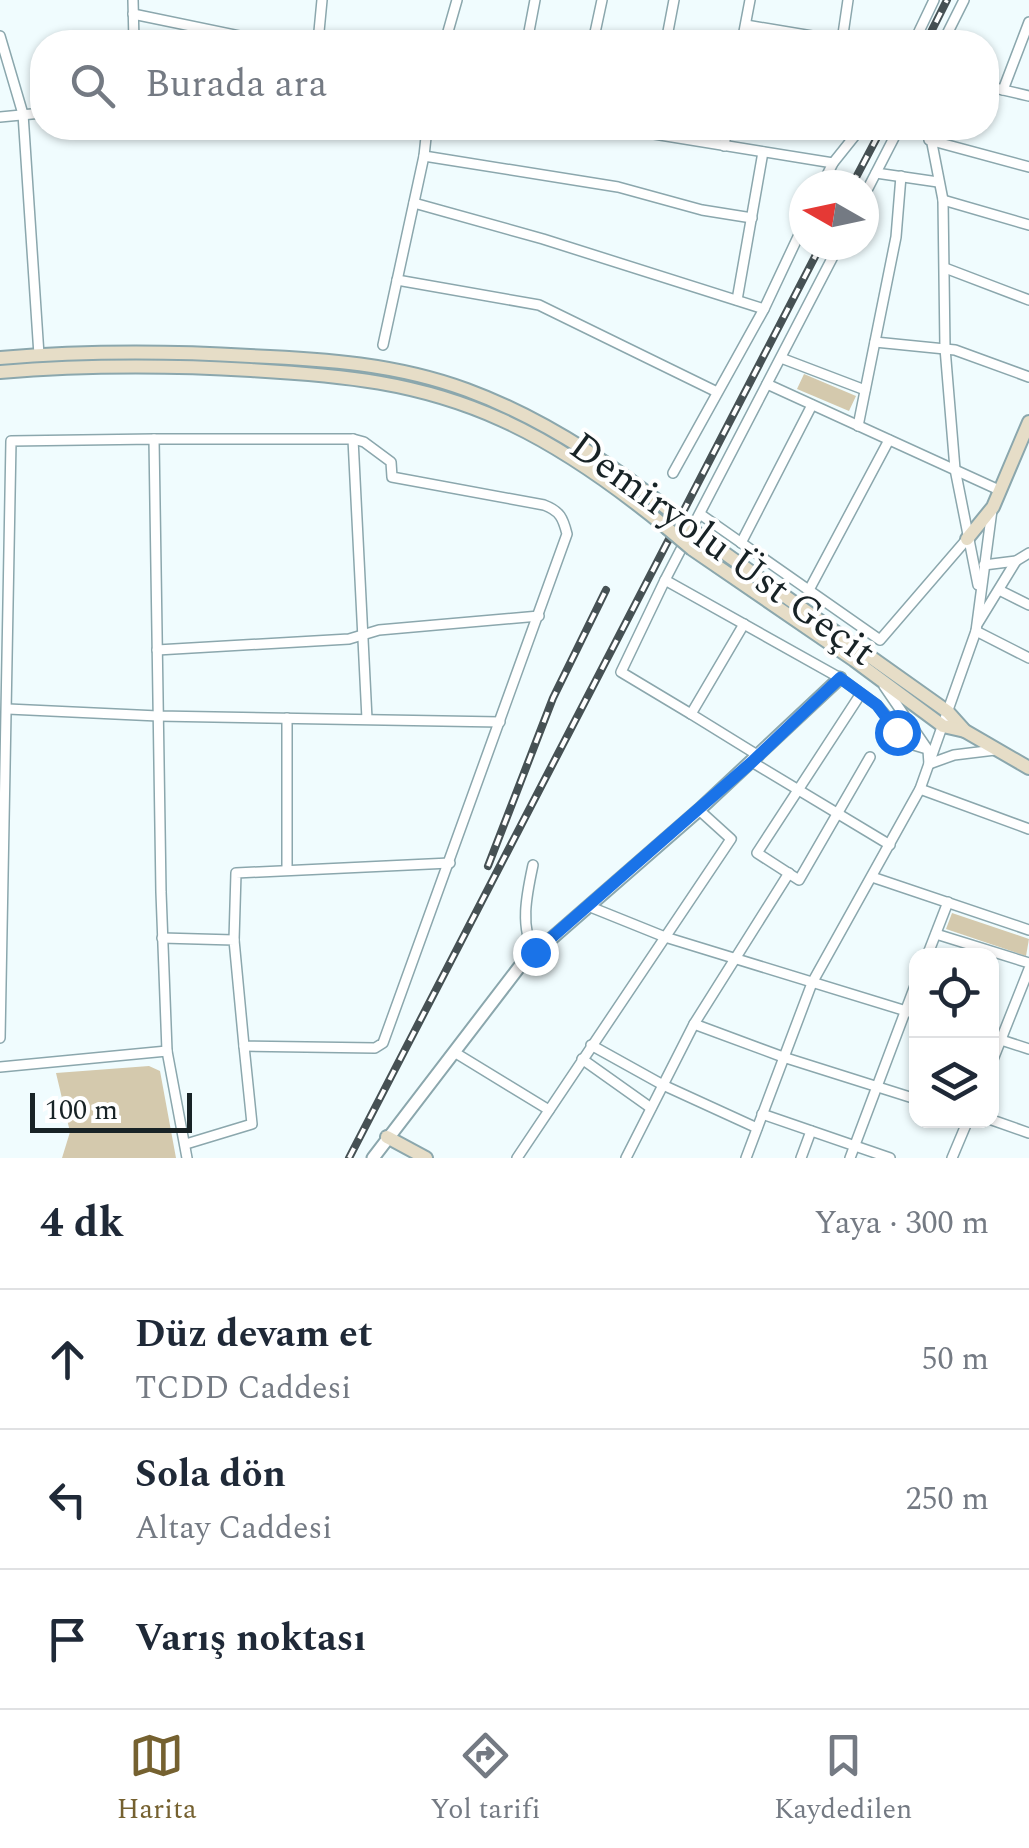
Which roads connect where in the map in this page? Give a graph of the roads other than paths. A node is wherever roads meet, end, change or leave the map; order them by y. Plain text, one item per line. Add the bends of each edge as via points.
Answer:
1 (133, 0) edge
2 (322, 0) edge
3 (457, 0) edge
4 (535, 0) edge
5 (602, 0) edge
6 (674, 0) edge
7 (750, 0) edge
8 (848, 0) edge
9 (934, 0) edge
10 (964, 0) edge
11 (134, 14) junction
12 (1029, 22) edge
13 (746, 25) junction
14 (134, 30) edge
15 (211, 30) edge
16 (319, 30) edge
17 (448, 30) edge
18 (529, 30) edge
19 (596, 30) edge
20 (668, 30) edge
21 (745, 30) edge
22 (775, 30) edge
23 (846, 30) edge
24 (920, 30) edge
25 (948, 30) edge
26 (0, 36) edge
27 (999, 89) edge
28 (1003, 90) junction
29 (1029, 96) edge
30 (23, 114) junction
31 (30, 114) edge
32 (0, 117) edge
33 (426, 140) edge
34 (689, 140) edge
35 (725, 140) edge
36 (852, 140) edge
37 (893, 140) edge
38 (929, 140) joint
39 (724, 146) junction
40 (764, 152) junction
41 (424, 156) junction
42 (833, 164) junction
43 (1029, 166) edge
44 (830, 170) edge
45 (877, 170) edge
46 (879, 172) edge
47 (900, 176) junction
48 (938, 182) junction
49 (943, 200) junction
50 (414, 204) junction
51 (752, 218) junction
52 (1029, 225) edge
53 (789, 256) edge
54 (831, 260) edge
55 (944, 268) junction
56 (397, 280) junction
57 (737, 300) junction
58 (1029, 300) edge
59 (764, 309) junction
60 (875, 342) junction
61 (383, 345) dead end
62 (945, 348) junction
63 (39, 355) junction
64 (0, 358) edge
65 (780, 358) junction
66 (0, 372) edge
67 (1029, 377) edge
68 (767, 384) junction
69 (864, 390) junction
70 (717, 392) junction
71 (812, 405) junction
72 (1029, 422) edge
73 (858, 426) junction
74 (154, 438) junction
75 (354, 439) junction
76 (889, 440) junction
77 (955, 469) junction
78 (674, 472) dead end
79 (999, 490) junction
80 (993, 507) junction
81 (700, 514) junction
82 (967, 539) junction
83 (742, 543) junction
84 (1029, 552) edge
85 (1016, 561) junction
86 (984, 564) junction
87 (666, 580) junction
88 (809, 590) junction
89 (999, 590) junction
90 (980, 596) junction
91 (1029, 605) edge
92 (539, 616) junction
93 (744, 624) junction
94 (976, 628) junction
95 (364, 634) junction
96 (156, 650) junction
97 (1029, 658) edge
98 (872, 673) junction
99 (840, 678) junction
100 (860, 695) junction
101 (8, 709) junction
102 (691, 714) junction
103 (158, 716) junction
104 (287, 718) junction
105 (367, 719) junction
106 (946, 720) junction
107 (500, 722) junction
108 (4, 741) edge
109 (927, 750) junction
110 (998, 750) junction
111 (870, 757) dead end
112 (755, 759) junction
113 (929, 764) junction
114 (1029, 768) edge
115 (920, 789) junction
116 (797, 791) junction
117 (699, 810) junction
118 (837, 814) junction
119 (1029, 829) edge
120 (890, 844) junction
121 (450, 864) junction
122 (533, 866) dead end
123 (287, 869) junction
124 (788, 873) junction
125 (872, 877) junction
126 (948, 902) junction
127 (588, 906) junction
128 (1029, 930) edge
129 (936, 934) junction
130 (664, 937) junction
131 (162, 938) junction
132 (234, 940) junction
133 (931, 948) edge
134 (535, 952) junction
135 (734, 958) junction
136 (1029, 966) edge
137 (812, 983) junction
138 (909, 1011) edge
139 (909, 1016) edge
140 (694, 1024) junction
141 (0, 1038) edge
142 (996, 1038) edge
143 (999, 1040) edge
144 (592, 1045) junction
145 (244, 1046) junction
146 (1029, 1048) edge
147 (167, 1051) junction
148 (454, 1052) junction
149 (784, 1057) junction
150 (582, 1059) junction
151 (0, 1067) edge
152 (663, 1085) junction
153 (876, 1086) junction
154 (909, 1097) edge
155 (651, 1108) junction
156 (548, 1110) junction
157 (762, 1114) junction
158 (999, 1122) edge
159 (757, 1128) junction
160 (965, 1128) edge
161 (811, 1131) junction
162 (1029, 1133) edge
163 (388, 1137) junction
164 (186, 1144) junction
165 (854, 1146) junction
166 (187, 1158) edge
167 (373, 1158) edge
168 (426, 1158) edge
169 (517, 1158) edge
170 (626, 1158) edge
171 (746, 1158) edge
172 (802, 1158) edge
173 (850, 1158) edge
174 (890, 1158) edge
175 (952, 1158) edge

1 - 11 street
2 - 16 street
3 - 17 street
4 - 18 street
5 - 19 street
6 - 20 street
7 - 13 street
8 - 23 street
9 - 24 street
10 - 25 street
11 - 14 street
11 - 15 street
12 - 28 street
13 - 21 street
13 - 22 street
26 - 30 street
27 - 28 street
28 - 29 street
30 - 31 street
30 - 32 street
30 - 63 street
33 - 41 street
34 - 39 street
35 - 39 street
36 - 42 street
37 - 45 street
38 - 43 street
38 - 48 street
39 - 40 street
40 - 42 street
40 - 51 street
41 - 50 street
41 - 51 street
42 - 44 street
46 - 47 street
47 - 48 street
47 - 60 street via 896,237
48 - 49 street
49 - 52 street
49 - 55 street
50 - 56 street
50 - 57 street
51 - 57 street
53 - 59 street
54 - 65 street
55 - 58 street
55 - 62 street
56 - 61 street
56 - 70 street via 539,305
57 - 59 street
59 - 70 street
60 - 62 street
60 - 69 street
62 - 67 street
62 - 77 street
63 - 64 main road, Demiryolu Üst Geçit
63 - 106 main road, Demiryolu Üst Geçit, bridge via 130,352 356,363 425,376 483,397 564,436
65 - 68 street
65 - 69 street
66 - 98 main road, Demiryolu Üst Geçit, bridge via 168,366 346,375 443,397 524,430 585,468
68 - 71 street
68 - 81 street
69 - 73 street
70 - 78 street
71 - 73 street
71 - 83 street
72 - 79 main road
73 - 76 street
74 - 75 street
74 - 96 street
74 - 101 street via 11,441
75 - 92 street via 391,462 392,477 556,509 567,534
75 - 95 street
76 - 77 street
76 - 88 street
77 - 79 street
77 - 82 street
79 - 80 main road
80 - 82 main road
80 - 86 street
81 - 83 street
81 - 87 street
82 - 88 street via 880,640
82 - 90 street
83 - 88 street
84 - 85 street
85 - 86 street
85 - 89 street
86 - 90 street
87 - 93 street
87 - 102 street via 621,672
89 - 91 street
89 - 94 street
90 - 94 street
92 - 95 street
92 - 107 street
93 - 99 street
93 - 102 street
94 - 97 street
94 - 106 street
95 - 96 street
95 - 105 street
96 - 103 street
98 - 106 main road, Demiryolu Üst Geçit
98 - 109 street
99 - 100 street
99 - 112 street
100 - 109 street via 910,744
100 - 116 street
101 - 103 street
101 - 108 street
102 - 112 street
103 - 104 street
103 - 131 street
104 - 105 street
104 - 123 street
105 - 107 street
106 - 110 main road, Demiryolu Üst Geçit
106 - 113 street
107 - 121 street
108 - 141 street
109 - 113 street
110 - 113 street
110 - 114 main road, Demiryolu Üst Geçit
111 - 118 street
112 - 116 street
112 - 117 street
113 - 115 street
115 - 119 street
115 - 120 street
116 - 118 street
116 - 124 street via 757,853
117 - 127 street
117 - 130 street via 732,839
118 - 120 street
118 - 124 street via 800,880
120 - 125 street
121 - 123 street
121 - 145 street via 383,1044
122 - 134 street via 526,930
123 - 132 street via 236,873
124 - 135 street
125 - 126 street
125 - 137 street
126 - 128 street
126 - 129 street
127 - 130 street
127 - 134 street
129 - 133 street
129 - 136 street
130 - 135 street
130 - 144 street
131 - 132 street
131 - 147 street
132 - 145 street
134 - 148 street
135 - 137 street
135 - 140 street
136 - 142 street
137 - 138 street
137 - 149 street
139 - 153 street
140 - 149 street
140 - 152 street
143 - 146 street
144 - 150 street
144 - 152 street
145 - 164 street via 252,1124
147 - 151 street
147 - 164 street
148 - 156 street
148 - 163 street
149 - 153 street
149 - 157 street
150 - 155 street
150 - 156 street
152 - 155 street
152 - 159 street
153 - 154 street
153 - 165 street
155 - 170 street
156 - 169 street
157 - 159 street
157 - 161 street
158 - 162 street
159 - 171 street
160 - 175 street
161 - 165 street
161 - 172 street
163 - 167 street
163 - 168 main road
164 - 166 street
165 - 173 street
165 - 174 street

